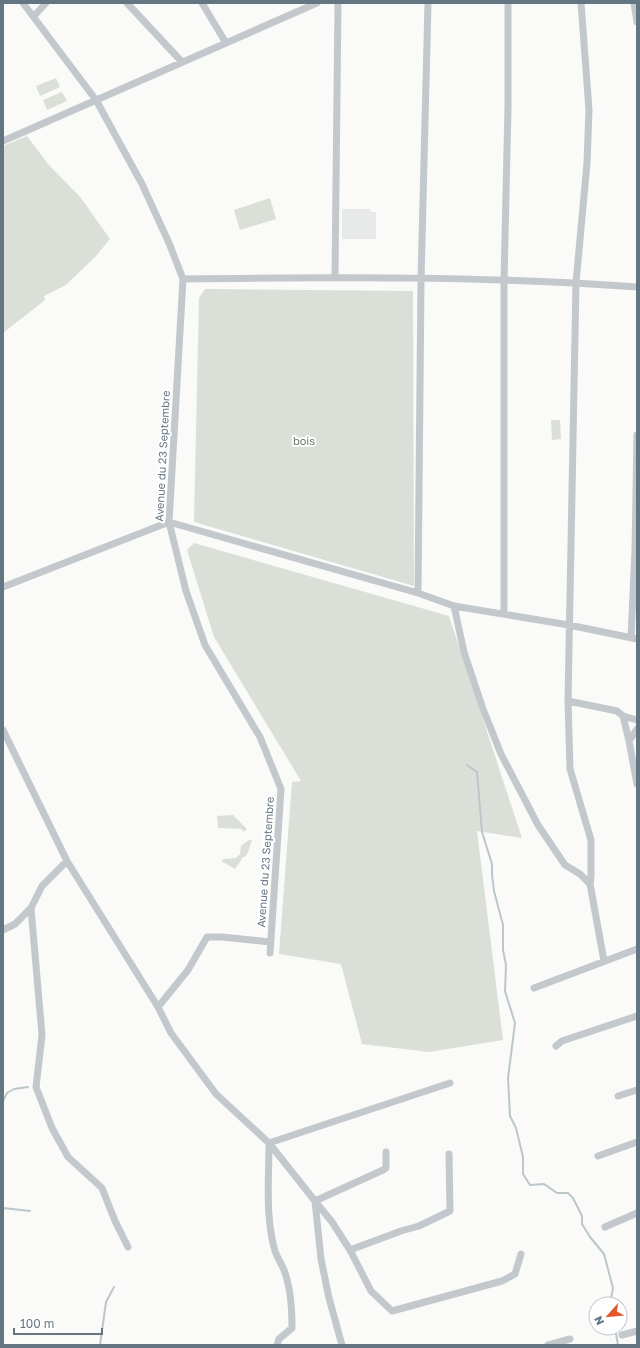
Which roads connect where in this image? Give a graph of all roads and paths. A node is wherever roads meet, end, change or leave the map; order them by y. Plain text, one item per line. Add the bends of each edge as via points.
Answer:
1 (23, 3) edge
2 (46, 3) edge
3 (127, 3) edge
4 (202, 3) edge
5 (317, 3) edge
6 (338, 3) edge
7 (428, 3) edge
8 (508, 3) edge
9 (581, 3) edge
10 (634, 3) edge
11 (303, 6) edge
12 (34, 16) junction
13 (637, 22) edge
14 (226, 43) junction
15 (182, 62) junction
16 (96, 100) junction
17 (3, 141) edge
18 (335, 278) junction
19 (183, 279) junction
20 (421, 280) junction
21 (504, 281) junction
22 (576, 282) junction
23 (637, 287) edge
24 (637, 435) edge
25 (637, 487) edge
26 (168, 522) junction
27 (3, 587) edge
28 (418, 593) junction
29 (454, 606) junction
30 (504, 614) junction
31 (569, 625) junction
32 (634, 638) edge
33 (568, 701) junction
34 (623, 716) junction
35 (637, 720) edge
36 (637, 729) edge
37 (3, 730) edge
38 (629, 741) junction
39 (637, 784) edge
40 (67, 861) junction
41 (590, 884) junction
42 (31, 908) junction
43 (3, 930) edge
44 (270, 942) junction
45 (637, 949) edge
46 (270, 953) dead end
47 (604, 961) junction
48 (534, 988) dead end
49 (158, 1007) junction
50 (637, 1016) edge
51 (556, 1046) dead end
52 (450, 1083) dead end
53 (637, 1090) edge
54 (618, 1096) dead end
55 (637, 1142) edge
56 (269, 1143) junction
57 (386, 1152) dead end
58 (449, 1154) dead end
59 (598, 1156) dead end
60 (315, 1201) junction
61 (637, 1213) edge
62 (605, 1227) dead end
63 (128, 1247) dead end
64 (350, 1250) junction
65 (521, 1254) dead end
66 (570, 1339) dead end
67 (277, 1345) edge
68 (342, 1345) edge
69 (548, 1345) edge

1 - 12 street, Avenue du 23 Septembre
2 - 12 street
3 - 15 street
4 - 14 street
5 - 11 street
6 - 18 street
7 - 20 street
8 - 21 street
9 - 22 street via 589,110 588,163
10 - 13 street
11 - 14 street
12 - 16 street, Avenue du 23 Septembre
14 - 15 street
15 - 16 street
16 - 17 street
16 - 19 street, Avenue du 23 Septembre via 142,184
18 - 19 street
18 - 20 street
19 - 26 street, Avenue du 23 Septembre
20 - 21 street
20 - 28 street
21 - 22 street
21 - 30 street
22 - 23 street
22 - 31 street
24 - 25 street
25 - 32 street
26 - 27 street
26 - 28 street
26 - 44 street, Avenue du 23 Septembre via 186,591 206,645 260,737 281,789
28 - 29 street
29 - 30 street
29 - 41 street via 464,652 501,754 538,825 557,854 565,865
30 - 31 street
31 - 32 street
31 - 33 street
33 - 34 street via 617,711
33 - 41 street via 570,769 591,840
34 - 35 street
34 - 38 street
36 - 38 street
37 - 40 street
38 - 39 street
40 - 42 street via 42,886
40 - 49 street
41 - 47 street
42 - 43 street via 15,924
42 - 63 street via 42,1035 36,1087 52,1128 68,1157 102,1188
44 - 46 street, Avenue du 23 Septembre
44 - 49 street via 207,937 188,970
45 - 47 street
47 - 48 street
49 - 56 street via 172,1033 216,1094
50 - 51 street via 562,1041
52 - 56 street
53 - 54 street
55 - 59 street
56 - 60 street
56 - 67 street via 272,1230 275,1251 286,1276 292,1319 292,1328 279,1339
57 - 60 street via 386,1168
58 - 64 street via 450,1210 419,1226
60 - 64 street
60 - 68 street via 321,1260
61 - 62 street
64 - 65 street via 372,1291 392,1311 502,1281 515,1274
66 - 69 street

